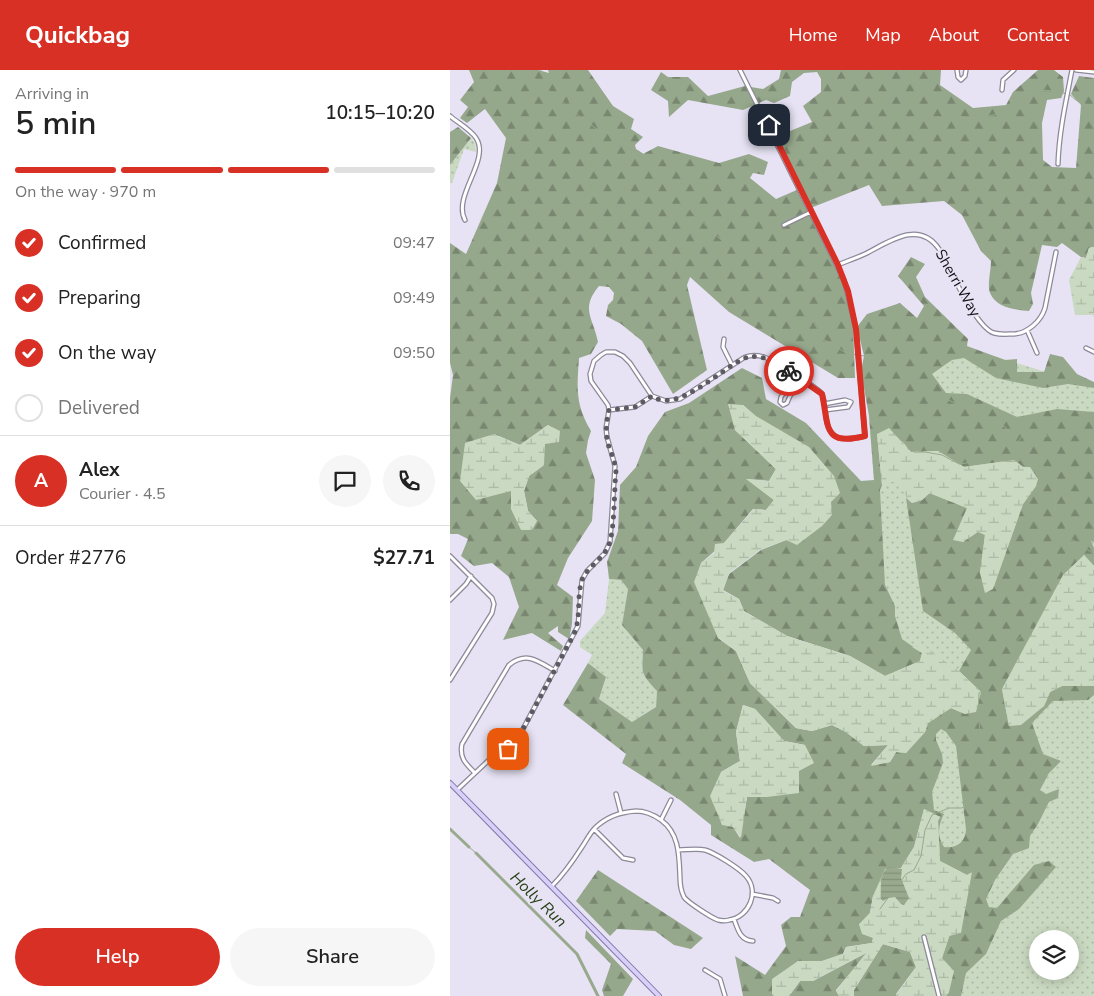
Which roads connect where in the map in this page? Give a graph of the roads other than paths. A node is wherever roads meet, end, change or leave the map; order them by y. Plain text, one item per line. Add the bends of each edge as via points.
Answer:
1 (740, 70) edge
2 (957, 70) edge
3 (966, 70) edge
4 (1014, 70) edge
5 (1074, 70) edge
6 (1094, 72) edge
7 (1002, 90) dead end
8 (450, 116) edge
9 (1058, 164) dead end
10 (811, 212) junction
11 (465, 220) dead end
12 (784, 225) dead end
13 (1056, 252) dead end
14 (838, 265) junction
15 (1027, 330) junction
16 (724, 339) dead end
17 (1086, 348) dead end
18 (1094, 352) edge
19 (1037, 353) dead end
20 (732, 365) junction
21 (796, 376) junction
22 (801, 380) junction
23 (652, 396) junction
24 (824, 404) junction
25 (609, 410) junction
26 (825, 410) junction
27 (450, 556) edge
28 (471, 576) junction
29 (450, 600) edge
30 (555, 671) junction
31 (450, 680) edge
32 (475, 773) junction
33 (450, 783) edge
34 (457, 790) junction
35 (616, 794) dead end
36 (671, 800) dead end
37 (621, 813) junction
38 (661, 820) junction
39 (594, 829) junction
40 (678, 850) junction
41 (633, 860) dead end
42 (552, 886) junction
43 (752, 894) junction
44 (778, 901) dead end
45 (734, 919) junction
46 (924, 937) dead end
47 (753, 941) dead end
48 (706, 970) dead end
49 (659, 996) edge
50 (725, 996) edge
51 (938, 996) edge

1 - 10 street
2 - 3 street via 961,80
4 - 7 street via 1003,80
5 - 6 street
5 - 9 street via 1067,94
8 - 11 street via 475,137 480,149 463,209
10 - 12 street
10 - 14 street
13 - 15 street via 1045,308 1042,316
14 - 15 street, Sherri Way via 900,236 924,236 939,249 983,325 993,333 1019,334
14 - 26 street via 848,291 856,329 865,436 846,440 835,437 827,426
15 - 19 street
16 - 20 street via 723,347
17 - 18 street
20 - 21 street via 750,356 761,356
20 - 23 street via 680,399 666,401
21 - 22 street
21 - 22 street via 781,397 781,404 786,405
22 - 24 street via 819,391
23 - 25 street via 635,407
23 - 25 street via 623,356 606,352 594,361 590,374
24 - 26 street
24 - 26 street via 851,402 848,407
25 - 30 street via 607,437 616,471 610,542 582,580 578,626
27 - 28 street
28 - 29 street
28 - 31 street via 492,598 493,611
30 - 32 street via 516,742
30 - 32 street via 524,657 509,665 462,744 463,759
32 - 34 street
33 - 34 main road
34 - 42 main road
35 - 37 street
36 - 38 street
37 - 38 street via 645,812
37 - 39 street via 606,818
38 - 40 street via 668,825
39 - 41 street via 623,858
39 - 42 street via 568,869
40 - 43 street via 700,849 712,853 747,877
40 - 45 street via 684,898 718,920
42 - 49 main road
43 - 44 street
43 - 45 street via 745,913
45 - 47 street via 740,935
46 - 51 street
48 - 50 street via 720,979

